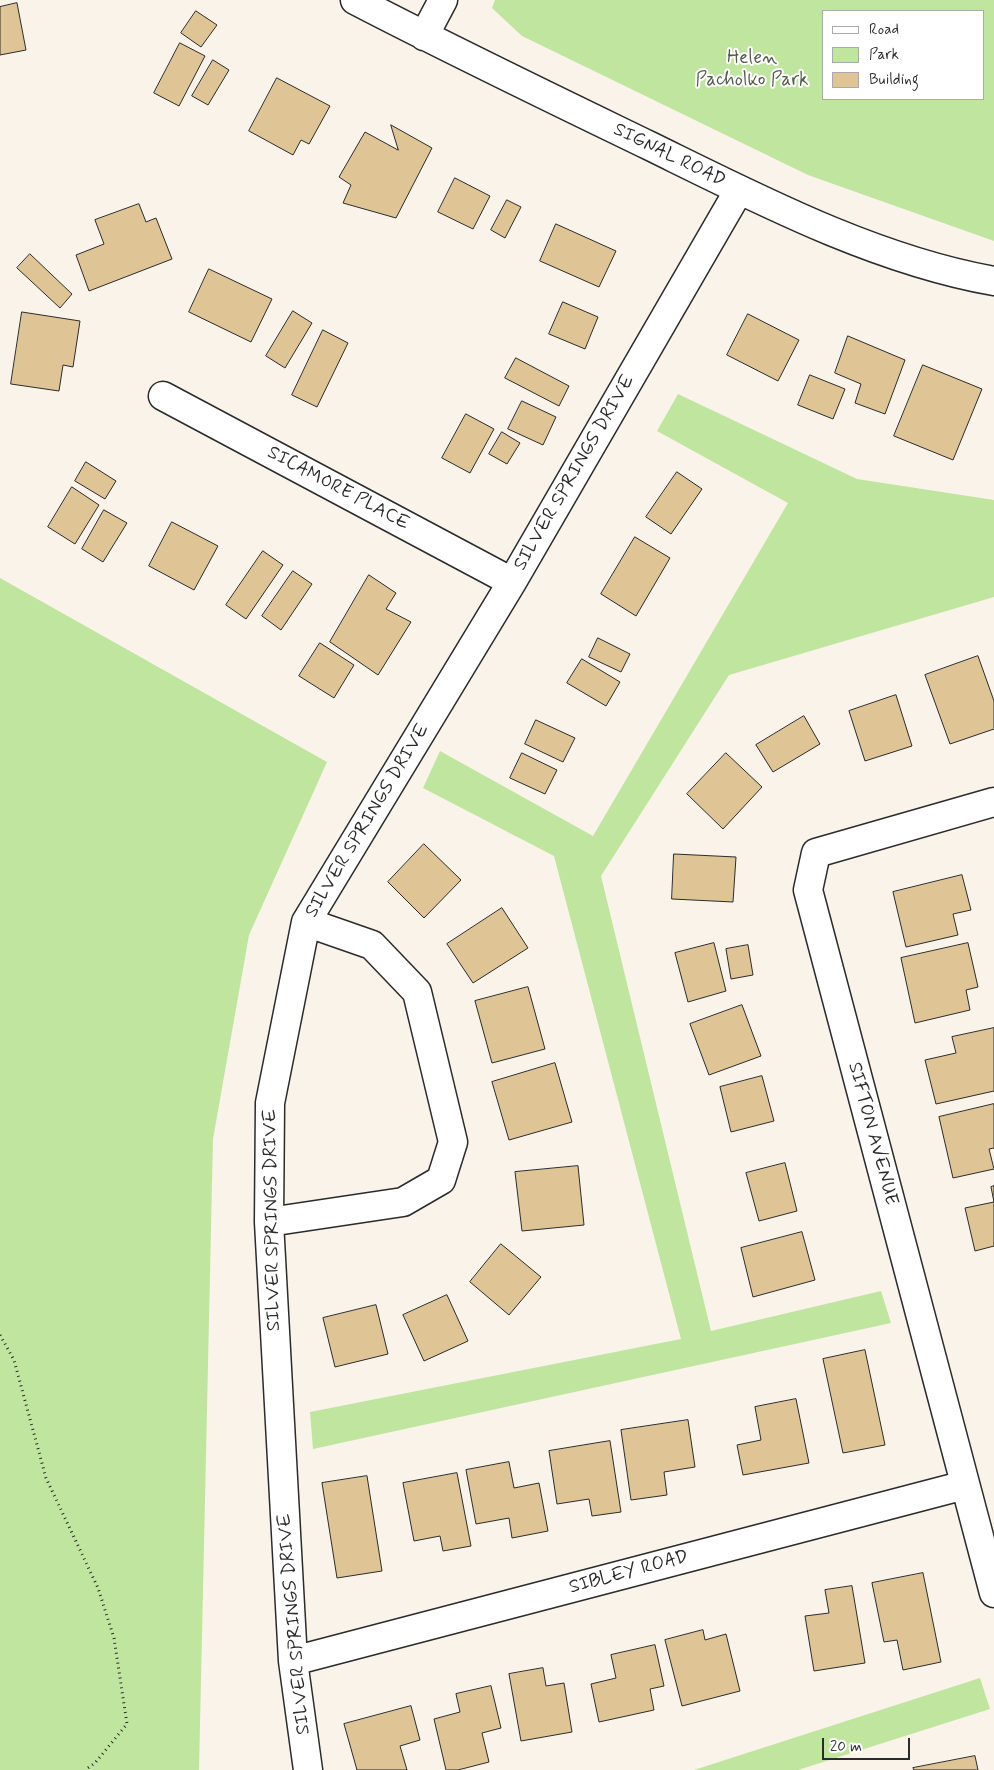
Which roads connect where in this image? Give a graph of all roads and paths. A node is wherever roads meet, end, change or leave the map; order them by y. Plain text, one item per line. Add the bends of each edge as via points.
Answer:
1 (355, 0) edge
2 (443, 0) edge
3 (424, 36) junction
4 (739, 190) junction
5 (994, 281) edge
6 (163, 396) dead end
7 (512, 582) junction
8 (994, 802) edge
9 (306, 922) junction
10 (269, 1222) junction
11 (0, 1336) edge
12 (965, 1485) junction
13 (994, 1593) edge
14 (294, 1661) junction
15 (85, 1770) edge
16 (308, 1770) edge

1 - 3 street, SIGNAL ROAD
2 - 3 street
3 - 4 street, SIGNAL ROAD
4 - 5 street, SIGNAL ROAD via 908,259
4 - 7 street, SILVER SPRINGS DRIVE
6 - 7 street, SICAMORE PLACE
7 - 9 street, SILVER SPRINGS DRIVE
8 - 12 street, SIFTON AVENUE via 816,853 808,890
9 - 10 street, SILVER SPRINGS DRIVE via 270,1103
9 - 10 street via 372,945 416,992 453,1142 441,1180 403,1202
10 - 14 street, SILVER SPRINGS DRIVE
11 - 15 path via 14,1360 46,1478 98,1588 114,1638 127,1724 95,1763
12 - 13 street, SIFTON AVENUE
12 - 14 street, SIBLEY ROAD
14 - 16 street, SILVER SPRINGS DRIVE

